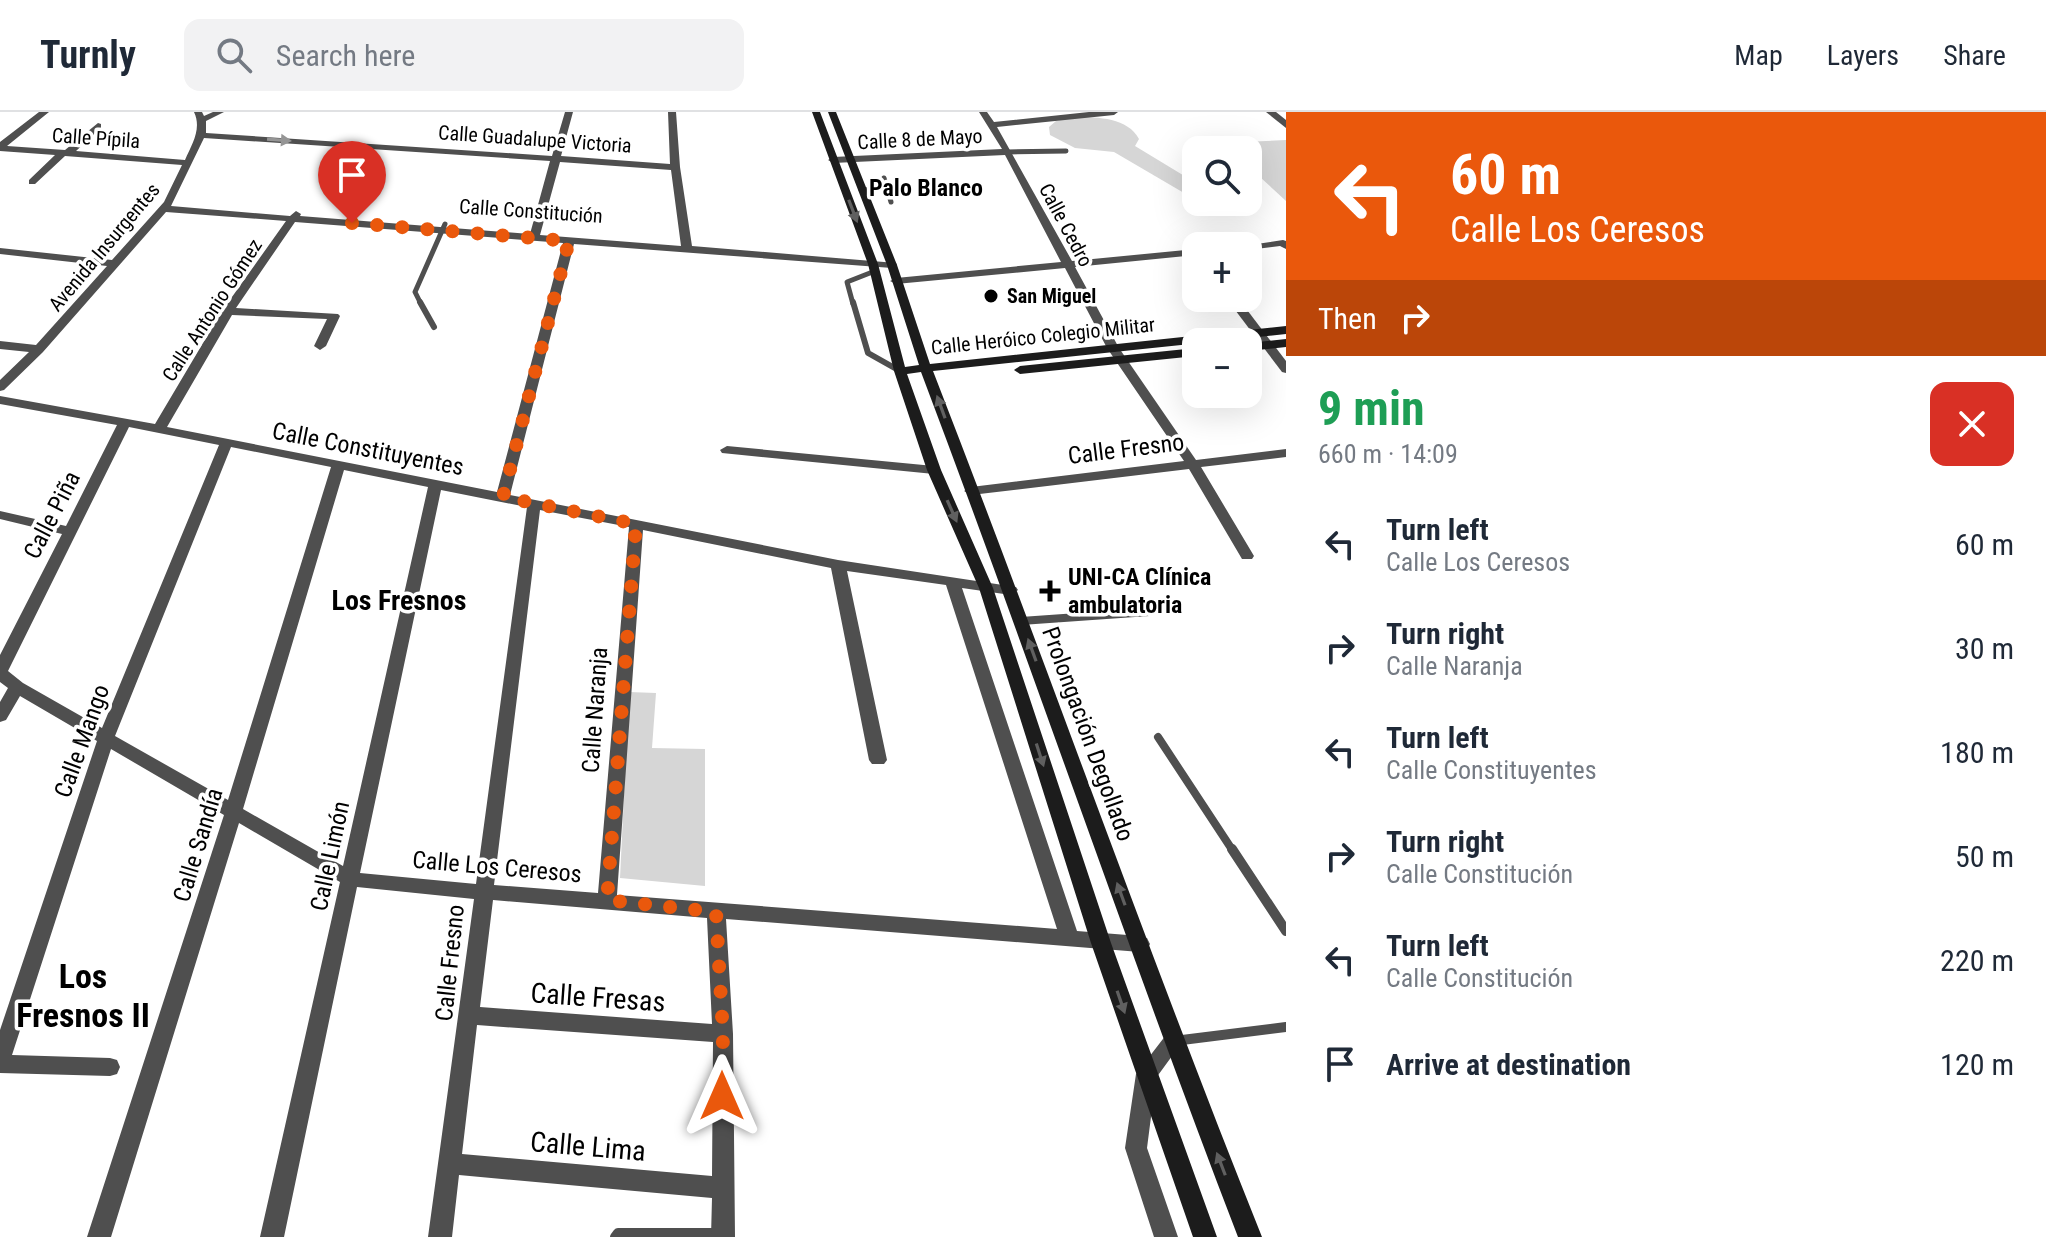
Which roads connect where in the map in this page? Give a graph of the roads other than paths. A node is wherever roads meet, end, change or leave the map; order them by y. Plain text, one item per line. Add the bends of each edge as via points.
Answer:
1 (220, 112) edge
2 (569, 112) edge
3 (672, 112) edge
4 (816, 112) edge
5 (832, 112) edge
6 (983, 112) edge
7 (1114, 112) edge
8 (1270, 112) edge
9 (39, 113) edge
10 (200, 116) edge
11 (992, 125) junction
12 (1286, 125) edge
13 (98, 126) dead end
14 (201, 135) junction
15 (0, 148) edge
16 (1066, 151) dead end
17 (1008, 152) junction
18 (65, 153) junction
19 (557, 159) junction
20 (833, 160) junction
21 (850, 160) junction
22 (189, 163) junction
23 (675, 167) junction
24 (884, 178) dead end
25 (32, 182) dead end
26 (887, 189) junction
27 (861, 190) junction
28 (891, 202) dead end
29 (167, 206) junction
30 (295, 216) junction
31 (443, 227) junction
32 (535, 234) junction
33 (569, 241) junction
34 (1284, 245) edge
35 (687, 246) junction
36 (1262, 246) edge
37 (0, 251) edge
38 (1182, 253) edge
39 (1066, 263) junction
40 (116, 264) junction
41 (873, 264) junction
42 (893, 268) junction
43 (228, 311) junction
44 (1243, 312) edge
45 (434, 327) dead end
46 (1255, 328) edge
47 (1286, 330) edge
48 (1262, 333) edge
49 (1262, 337) edge
50 (1182, 341) edge
51 (1286, 343) edge
52 (0, 345) edge
53 (1268, 345) junction
54 (320, 346) dead end
55 (1262, 346) edge
56 (1113, 348) junction
57 (39, 349) junction
58 (1182, 353) edge
59 (1122, 359) junction
60 (1286, 369) edge
61 (928, 374) junction
62 (902, 376) junction
63 (0, 387) edge
64 (0, 400) edge
65 (124, 424) junction
66 (159, 429) junction
67 (226, 444) junction
68 (727, 450) dead end
69 (1286, 453) edge
70 (1193, 465) junction
71 (338, 466) junction
72 (934, 470) junction
73 (435, 485) junction
74 (971, 491) junction
75 (503, 497) junction
76 (534, 504) junction
77 (0, 515) edge
78 (636, 524) junction
79 (68, 531) junction
80 (1247, 556) dead end
81 (838, 565) junction
82 (953, 584) junction
83 (986, 588) junction
84 (1011, 590) junction
85 (1149, 612) dead end
86 (1021, 621) junction
87 (0, 672) edge
88 (17, 687) junction
89 (0, 716) edge
90 (1158, 737) dead end
91 (106, 738) junction
92 (878, 760) dead end
93 (233, 813) junction
94 (350, 879) junction
95 (482, 892) junction
96 (607, 900) junction
97 (716, 912) junction
98 (1286, 931) edge
99 (1070, 940) junction
100 (1101, 943) junction
101 (1140, 944) junction
102 (469, 1015) junction
103 (1286, 1027) edge
104 (723, 1034) junction
105 (1173, 1041) junction
106 (0, 1062) edge
107 (110, 1067) dead end
108 (1146, 1074) junction
109 (449, 1164) junction
110 (722, 1188) junction
111 (654, 1235) edge
112 (723, 1235) edge
113 (99, 1237) edge
114 (272, 1237) edge
115 (440, 1237) edge
116 (615, 1237) edge
117 (1166, 1237) edge
118 (1205, 1237) edge
119 (1250, 1237) edge

1 - 10 street
2 - 19 street
3 - 23 street
4 - 20 street, Prolongación Degollado
5 - 21 street, Prolongación Degollado
6 - 11 street, Calle Cedro
7 - 11 street
8 - 12 street
9 - 15 street
10 - 14 street, Avenida Insurgentes
11 - 17 street, Calle Cedro
13 - 18 street
14 -> 19 street, Calle Guadalupe Victoria
14 - 22 street, Avenida Insurgentes
15 - 18 street, Calle Pípila
16 - 17 lane
17 - 21 street, Calle 8 de Mayo
17 - 39 street, Calle Cedro
18 - 22 street, Calle Pípila
18 - 25 street
19 - 23 street, Calle Guadalupe Victoria
19 - 32 street
20 - 21 street, Calle 8 de Mayo
20 -> 41 street, Prolongación Degollado
21 - 27 street, Prolongación Degollado
22 - 29 street, Avenida Insurgentes
23 - 35 street
24 - 26 lane
26 - 27 lane
26 - 28 lane
27 - 42 street, Prolongación Degollado
29 - 30 street, Calle Constitución
29 - 40 street, Avenida Insurgentes
30 - 31 street, Calle Constitución
30 - 43 street, Calle Antonio Gómez
31 - 32 street, Calle Constitución
31 - 45 lane via 415,292
32 - 33 street, Calle Constitución
32 - 35 street, Calle Constitución
33 - 35 street, Calle Constitución
33 - 75 street, Calle Constitución
34 - 36 street
35 - 41 street, Calle Constitución
37 - 40 street
38 - 39 street, Calle Constitución
39 - 42 street, Calle Constitución
39 - 56 street, Calle Cedro
40 - 57 street, Avenida Insurgentes
41 - 42 street, Calle Constitución
41 - 62 street, Prolongación Degollado
41 - 62 lane via 847,282 868,353
42 - 61 street, Prolongación Degollado
43 - 54 street via 334,316
43 - 66 street, Calle Antonio Gómez
44 - 46 street
47 - 48 street, Calle Heróico Colegio Militar
49 - 53 street
50 - 56 street, Calle Heróico Colegio Militar
51 - 53 street
52 - 57 street
53 - 55 street
53 - 60 street
56 - 59 street, Calle Cedro
56 - 61 street, Calle Heróico Colegio Militar
57 - 63 street, Avenida Insurgentes
58 - 59 street, Calle Heróico Colegio Militar
59 - 61 street, Calle Heróico Colegio Militar
59 - 70 street, Calle Cedro
61 - 62 street, Calle Heróico Colegio Militar
74 -> 61 street, Prolongación Degollado
62 - 72 street, Prolongación Degollado
64 - 65 street, Calle Constituyentes
65 - 66 street, Calle Constituyentes
65 - 79 street, Calle Piña
66 - 67 street, Calle Constituyentes
67 - 71 street, Calle Constituyentes
67 - 91 street, Calle Mango
68 - 72 street
69 - 70 street, Calle Fresno
70 - 74 street, Calle Fresno
70 - 80 street, Calle Cedro
71 - 73 street, Calle Constituyentes
71 - 93 street, Calle Sandía
72 -> 83 street, Prolongación Degollado
73 - 75 street, Calle Constituyentes
73 - 94 street, Calle Limón
74 - 84 street, Prolongación Degollado
75 - 76 street, Calle Constituyentes
76 - 78 street, Calle Constituyentes
76 - 95 street, Calle Fresno
77 - 79 street
78 - 81 street, Calle Constituyentes
78 - 96 street, Calle Naranja
79 - 87 street, Calle Piña
81 - 82 street, Calle Constituyentes
81 - 92 street
82 - 83 street, Calle Constituyentes
82 - 99 street
83 - 84 street, Calle Constituyentes
83 -> 100 street, Prolongación Degollado
84 - 86 street, Prolongación Degollado
85 - 86 lane
101 -> 86 street, Prolongación Degollado
87 - 88 street, Calle Los Ceresos
88 - 89 street
88 - 91 street, Calle Los Ceresos
90 - 98 lane
91 - 93 street, Calle Los Ceresos
91 - 106 street, Calle Mango
93 - 94 street, Calle Los Ceresos
93 - 113 street, Calle Sandía
94 - 95 street, Calle Los Ceresos
94 - 114 street, Calle Limón
95 - 96 street, Calle Los Ceresos
95 - 102 street, Calle Fresno
96 - 97 street, Calle Los Ceresos
97 - 99 street, Calle Los Ceresos
97 - 104 street
99 - 100 street, Calle Los Ceresos
100 - 101 street, Calle Los Ceresos
100 -> 108 street, Prolongación Degollado
101 - 105 street, Prolongación Degollado
102 - 104 street, Calle Fresas
102 - 109 street, Calle Fresno
103 - 105 lane
104 - 110 street
105 - 108 street
119 -> 105 street, Prolongación Degollado
106 - 107 street
108 - 117 street via 1136,1148
108 - 118 street, Prolongación Degollado
109 - 110 street, Calle Lima
109 - 115 street, Calle Fresno
110 - 112 street
111 - 112 lane
111 - 116 lane

